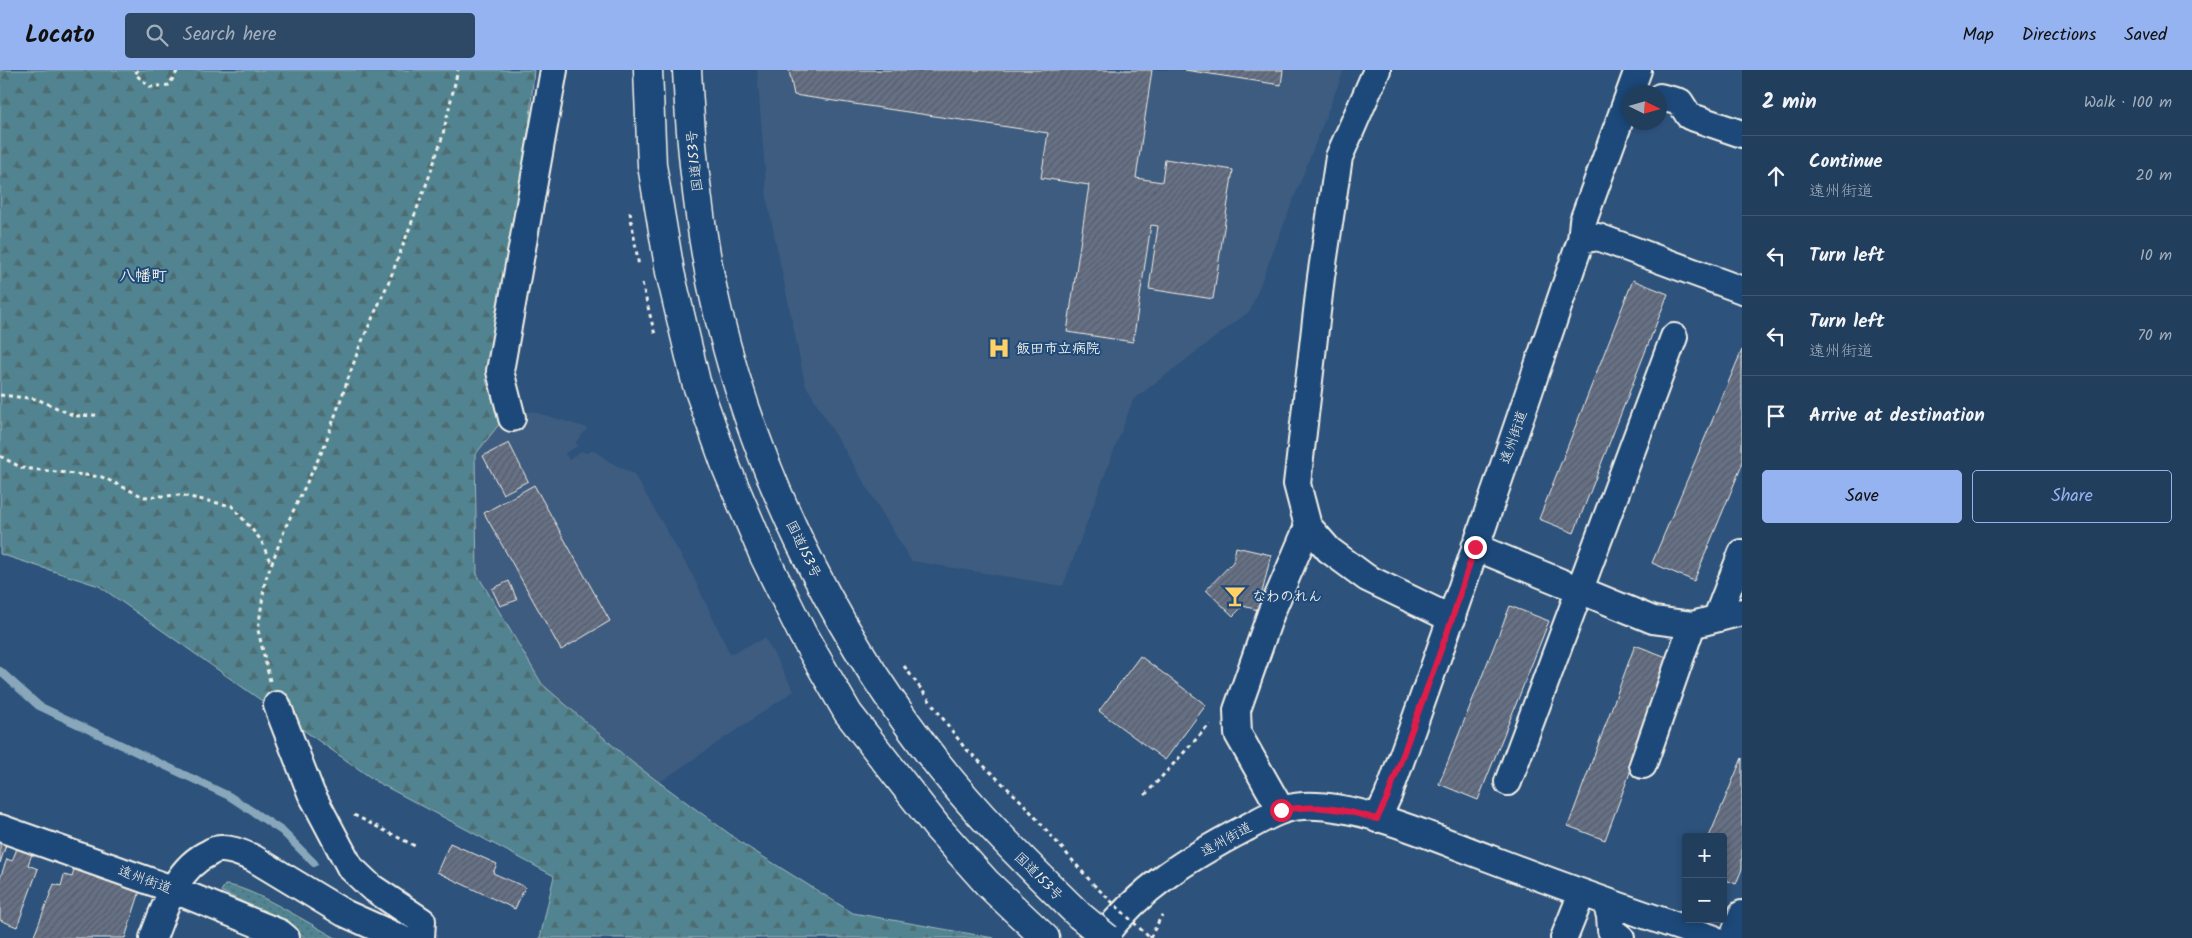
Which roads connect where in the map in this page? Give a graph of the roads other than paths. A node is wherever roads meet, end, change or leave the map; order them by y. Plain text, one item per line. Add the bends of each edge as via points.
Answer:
1 (554, 70) edge
2 (648, 70) edge
3 (687, 70) edge
4 (1377, 70) edge
5 (1639, 84) edge
6 (1667, 99) edge
7 (1742, 134) edge
8 (1581, 240) junction
9 (1742, 290) edge
10 (1674, 337) dead end
11 (512, 418) dead end
12 (1308, 526) junction
13 (1475, 547) junction
14 (1742, 554) edge
15 (1580, 590) junction
16 (1742, 612) edge
17 (1717, 617) junction
18 (1452, 619) junction
19 (1692, 625) junction
20 (277, 705) road end
21 (1643, 765) dead end
22 (1508, 782) dead end
23 (1383, 807) junction
24 (1281, 810) junction
25 (0, 828) edge
26 (172, 889) junction
27 (1582, 893) junction
28 (1606, 902) junction
29 (1742, 914) edge
30 (153, 938) edge
31 (286, 938) edge
32 (400, 938) edge
33 (420, 938) edge
34 (1045, 938) edge
35 (1102, 938) edge
36 (1107, 938) edge
37 (1564, 938) edge
38 (1621, 938) edge
39 (1712, 938) edge
40 (1733, 938) edge

1 - 11 street via 500,372
2 - 34 highway via 652,165 672,282 696,382 727,469 764,556 802,635 848,713 937,827 987,882
3 - 36 highway, 国道153号, bridge via 695,173 718,312 741,396 765,463 818,580 925,748 966,799 1079,915
4 - 12 street via 1338,156 1298,484
5 - 8 street, 遠州街道 via 1583,221
6 - 7 street via 1680,102 1689,116
8 - 9 street via 1598,237
8 - 13 street, 遠州街道
10 - 15 street
12 - 18 street via 1329,550 1367,578
12 - 24 street via 1268,622 1238,710 1238,734
13 - 15 street
13 - 18 street, 遠州街道
14 - 17 street
15 - 19 street via 1653,620
15 - 22 street
16 - 17 street
17 - 19 street
18 - 23 street, 遠州街道
19 - 21 street
20 - 33 street via 311,793 350,867 371,887 422,921
23 - 24 street, 遠州街道 via 1343,809 1304,806
23 - 27 street via 1407,828
24 - 35 street, 遠州街道 via 1173,870 1132,904
25 - 26 street, 遠州街道
26 - 30 street
26 - 31 street, 遠州街道
26 - 32 street via 199,857 218,848 237,851 344,913
27 - 28 street
27 - 37 street
28 - 38 street via 1612,930
28 - 39 street
29 - 40 street

